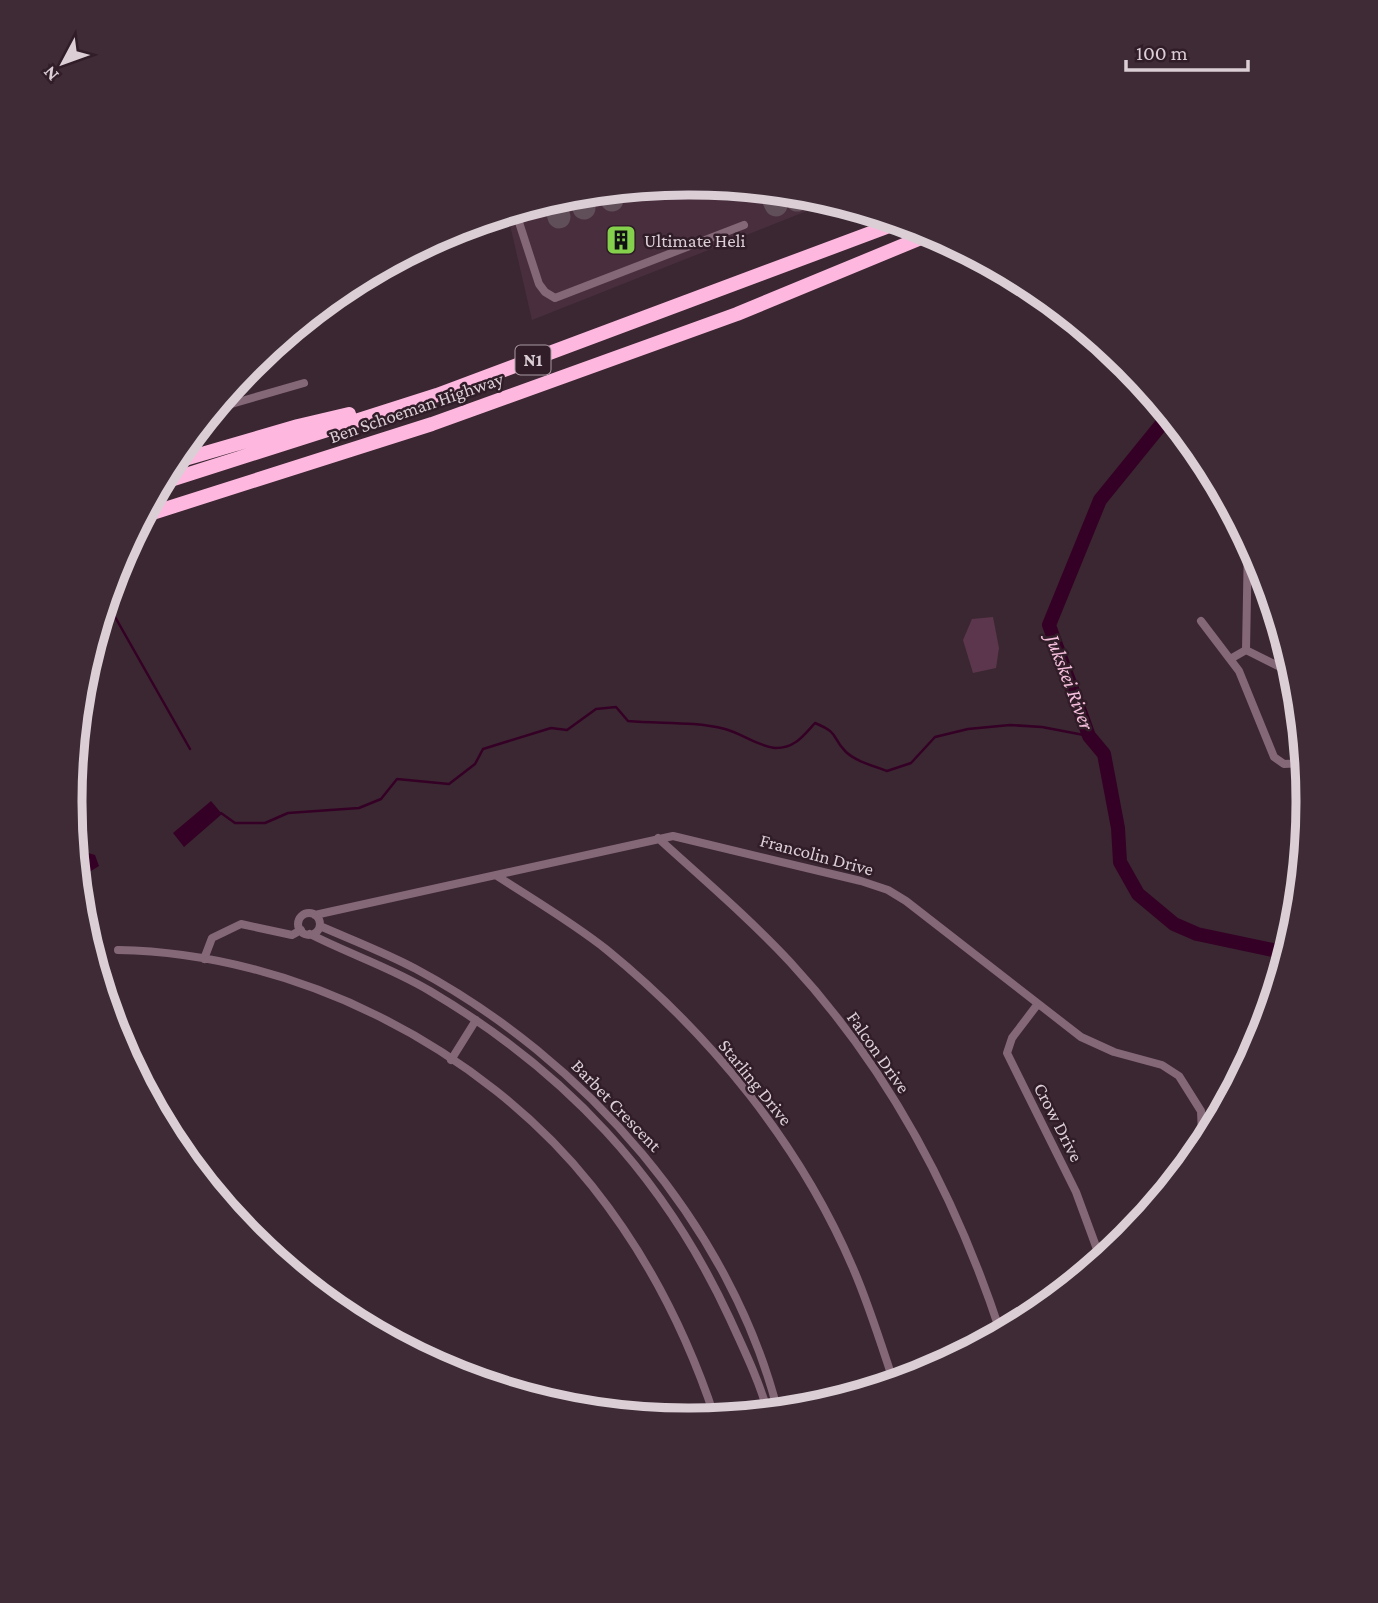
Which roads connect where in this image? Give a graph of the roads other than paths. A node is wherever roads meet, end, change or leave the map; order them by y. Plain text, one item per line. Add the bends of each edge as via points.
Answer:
1 (518, 219) edge
2 (744, 225) dead end
3 (885, 227) edge
4 (917, 240) edge
5 (304, 383) dead end
6 (437, 395) junction
7 (229, 405) edge
8 (190, 458) edge
9 (176, 478) edge
10 (157, 512) edge
11 (1248, 564) edge
12 (1201, 621) dead end
13 (1246, 650) junction
14 (1232, 658) junction
15 (1280, 667) edge
16 (1294, 763) edge
17 (658, 838) junction
18 (496, 876) junction
19 (315, 915) junction
20 (320, 926) junction
21 (301, 930) junction
22 (310, 934) junction
23 (118, 950) dead end
24 (204, 959) junction
25 (1037, 1005) junction
26 (476, 1020) junction
27 (505, 1025) junction
28 (498, 1035) junction
29 (451, 1060) junction
30 (601, 1107) junction
31 (591, 1115) junction
32 (1201, 1126) edge
33 (661, 1175) junction
34 (649, 1181) junction
35 (1097, 1250) edge
36 (721, 1271) junction
37 (710, 1277) junction
38 (997, 1324) edge
39 (891, 1373) edge
40 (769, 1375) junction
41 (757, 1378) junction
42 (776, 1402) edge
43 (765, 1403) edge
44 (712, 1407) edge

1 - 2 street via 539,284 551,298
3 - 6 highway, Ben Schoeman Highway / N1
4 - 10 highway, Ben Schoeman Highway / N1 via 737,314 432,424
5 - 7 street
6 - 8 highway via 298,426
6 - 9 highway, Ben Schoeman Highway / N1
11 - 13 street
12 - 14 street
13 - 14 street
13 - 15 street
14 - 16 street via 1270,752 1284,764
17 - 18 street, Francolin Drive
17 - 25 street, Francolin Drive via 690,837 888,890
17 - 38 street, Falcon Drive via 791,964 888,1089 966,1234
18 - 19 street, Francolin Drive
18 - 39 street, Starling Drive via 606,949 694,1031 738,1082 783,1142 827,1213 853,1266
19 - 20 street
19 - 21 street via 301,917
20 - 22 street
20 - 27 street, Barbet Crescent via 415,968
21 - 22 street
21 - 24 street via 292,935 241,924 212,938
22 - 26 street, Barbet Crescent via 402,975
23 - 24 street
24 - 29 street via 325,992
25 - 32 street, Francolin Drive via 1081,1037 1162,1065 1179,1076 1200,1111
25 - 35 street, Crow Drive via 1012,1038 1007,1053 1076,1192
26 - 28 street, Barbet Crescent
26 - 29 street
27 - 28 street
27 - 30 street, Barbet Crescent
28 - 31 street, Barbet Crescent via 545,1070
29 - 44 street via 504,1098 542,1133 612,1213 656,1279 699,1368
30 - 31 street
30 - 33 street, Barbet Crescent
31 - 34 street, Barbet Crescent
33 - 34 street
33 - 36 street, Barbet Crescent
34 - 37 street, Barbet Crescent
36 - 37 street
36 - 40 street, Barbet Crescent
37 - 41 street, Barbet Crescent
40 - 41 street
40 - 42 street, Barbet Crescent
41 - 43 street, Barbet Crescent

